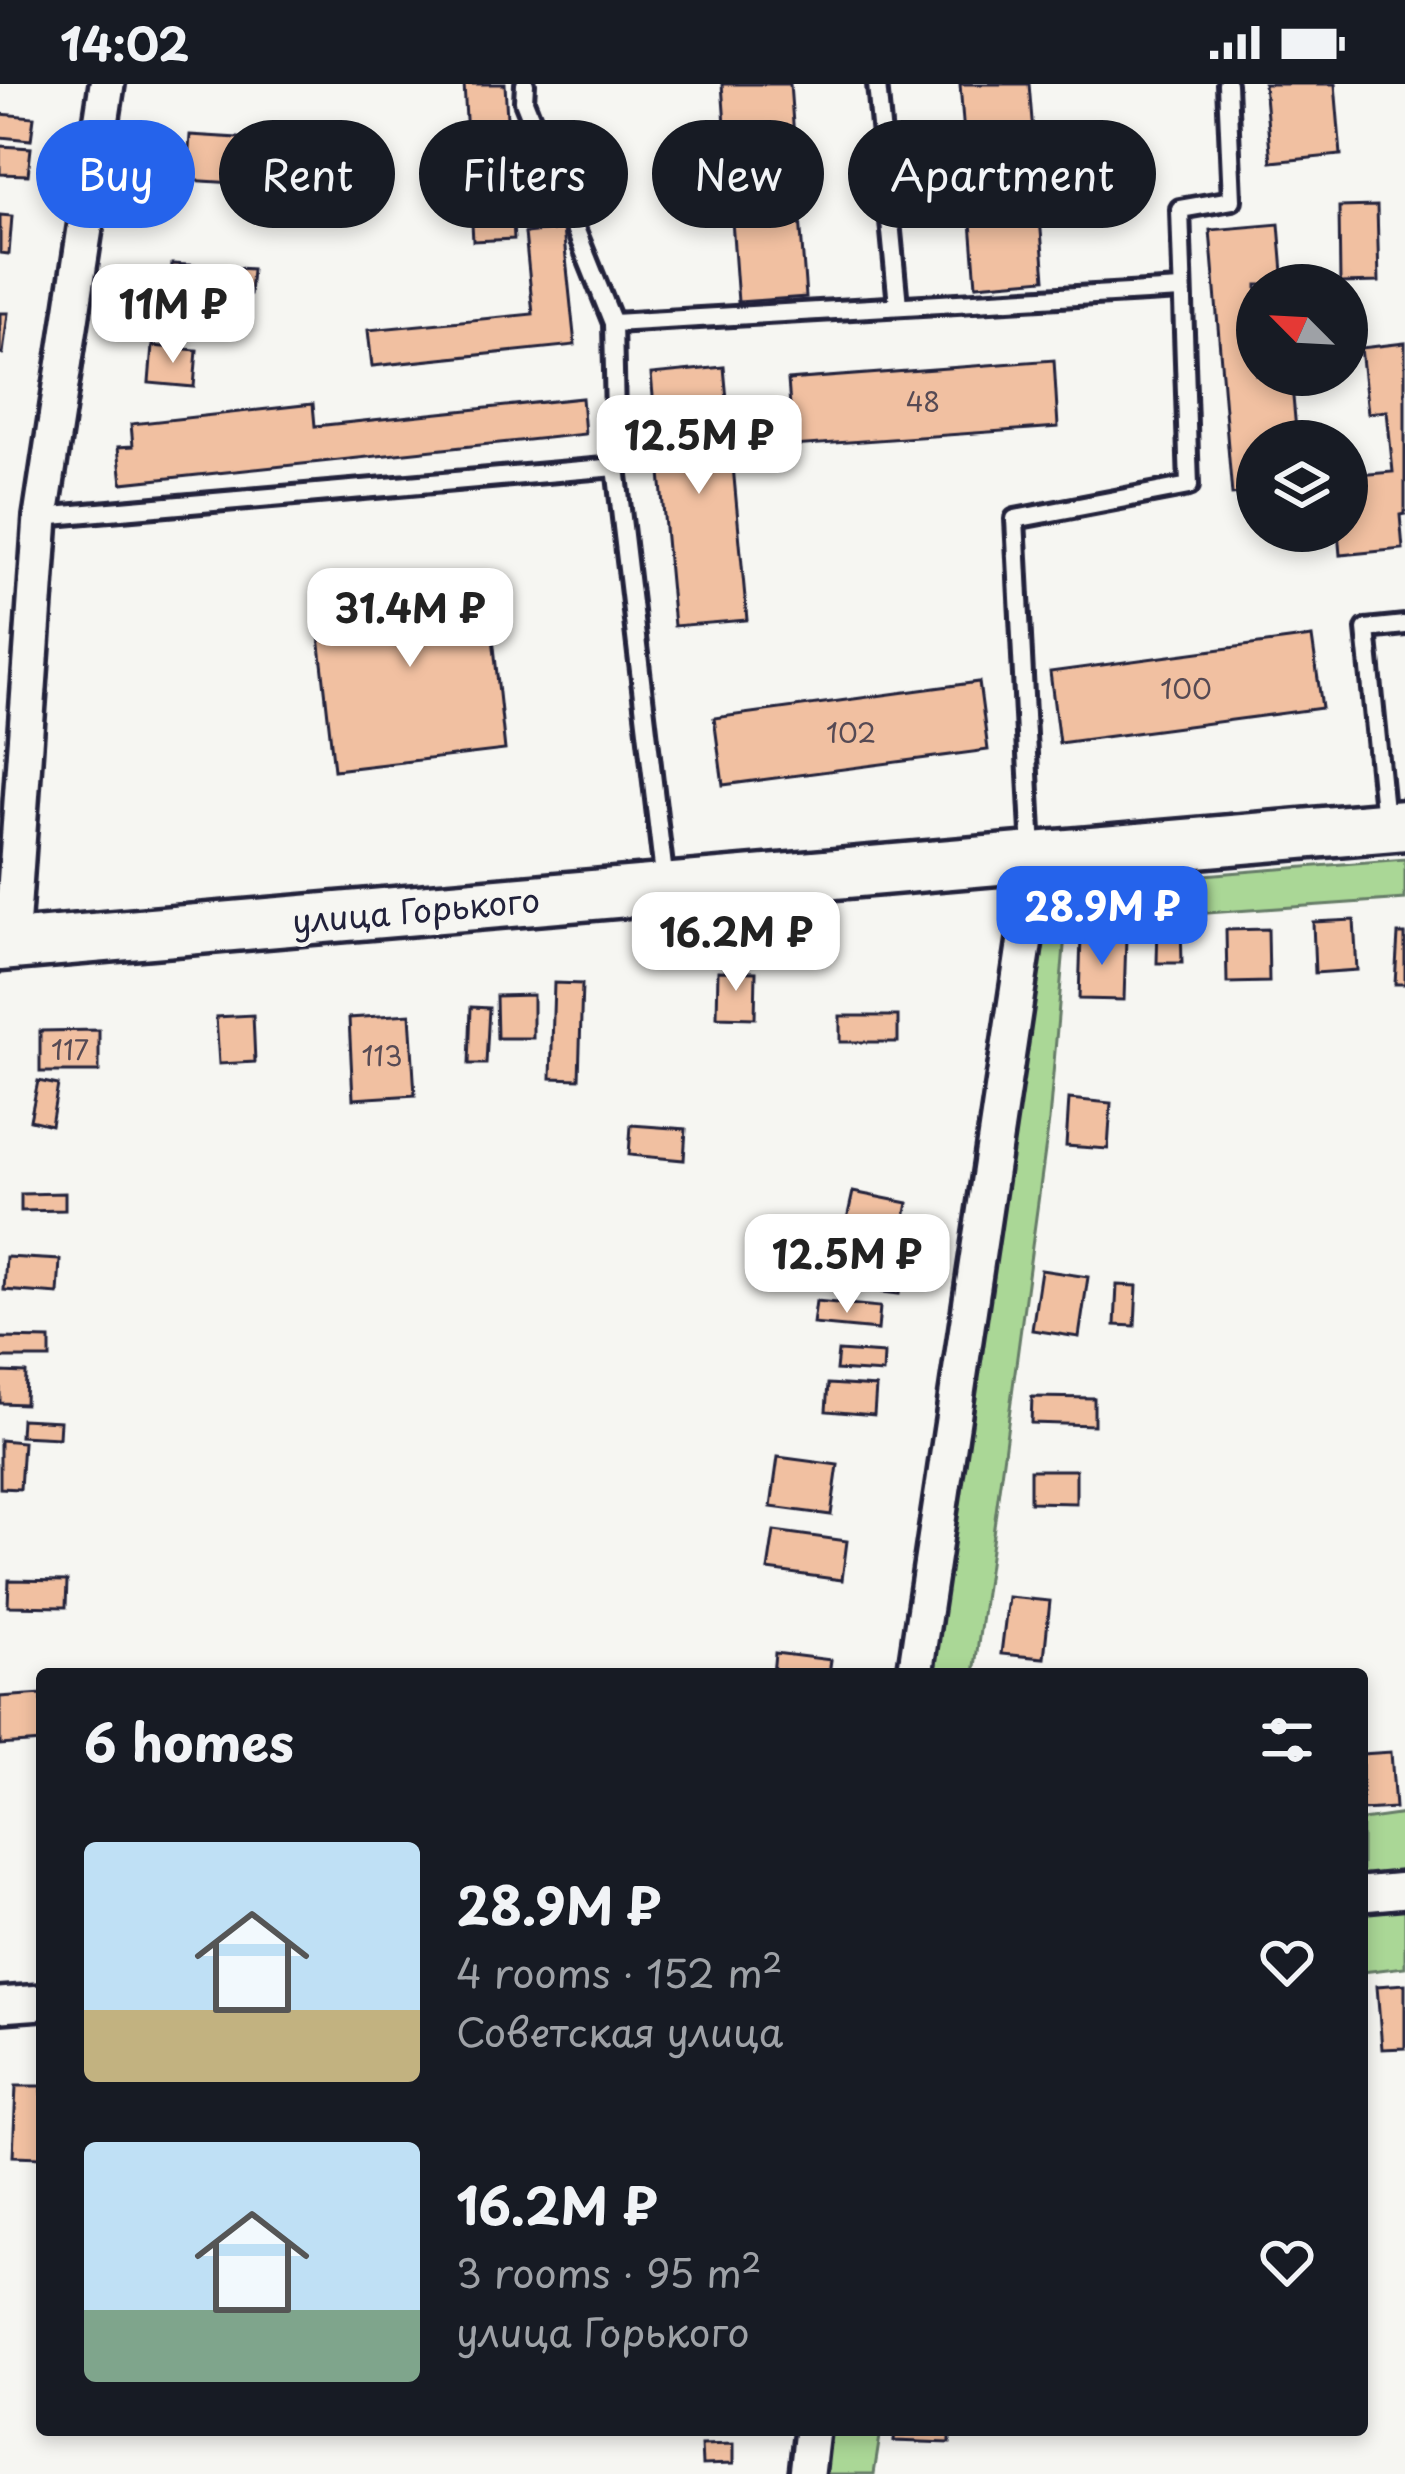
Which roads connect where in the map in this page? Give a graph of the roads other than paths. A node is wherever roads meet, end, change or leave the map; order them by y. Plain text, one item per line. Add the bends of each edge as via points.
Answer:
1 (107, 84) edge
2 (526, 84) edge
3 (877, 84) edge
4 (1227, 84) edge
5 (1181, 290) junction
6 (898, 305) junction
7 (613, 322) junction
8 (616, 467) junction
9 (41, 517) junction
10 (1405, 625) edge
11 (1395, 826) edge
12 (1033, 859) junction
13 (666, 890) junction
14 (6, 946) edge
15 (916, 1668) edge
16 (1405, 1890) edge
17 (1368, 1893) edge
18 (36, 2002) edge
19 (0, 2005) edge
20 (811, 2436) edge
21 (807, 2474) edge

1 - 9 street
2 - 7 lane via 524,101
3 - 6 lane
4 - 5 lane via 1232,200 1180,209
5 - 6 lane
5 - 12 lane via 1189,485 1015,519
6 - 7 lane
7 - 8 lane
8 - 9 lane
8 - 13 lane
9 - 14 street
10 - 11 lane via 1366,629
11 - 12 street, улица Горького
12 - 13 street, улица Горького
12 - 15 street
13 - 14 street, улица Горького
16 - 17 street
18 - 19 street
20 - 21 street

